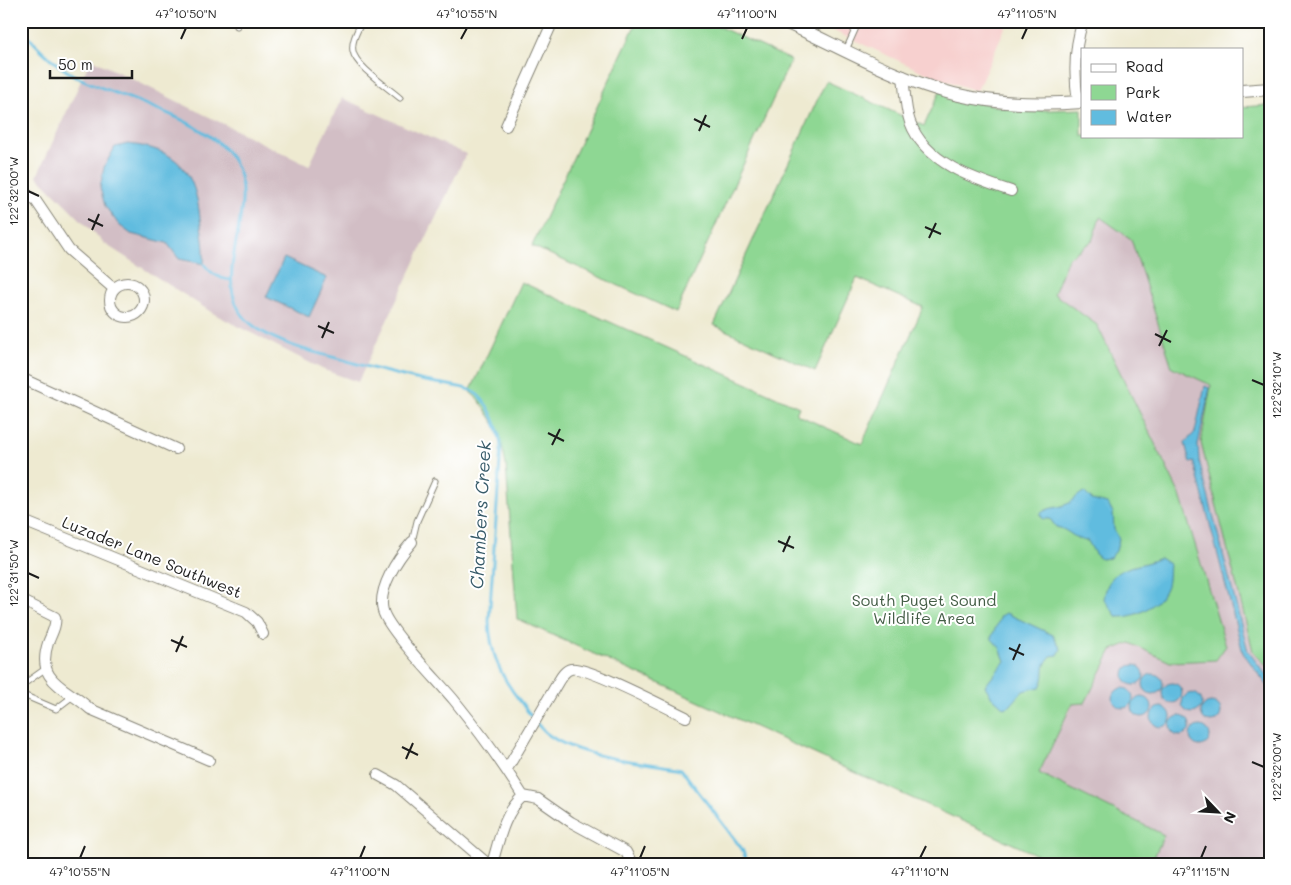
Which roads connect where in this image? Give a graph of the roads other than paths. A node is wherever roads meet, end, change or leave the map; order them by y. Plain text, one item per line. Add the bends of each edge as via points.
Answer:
1 (362, 21) edge
2 (553, 21) edge
3 (783, 21) edge
4 (859, 21) edge
5 (1083, 21) edge
6 (846, 50) junction
7 (903, 76) junction
8 (1270, 89) edge
9 (1244, 91) edge
10 (400, 98) dead end
11 (1080, 102) edge
12 (506, 126) dead end
13 (21, 190) edge
14 (1011, 191) dead end
15 (114, 289) dead end
16 (21, 378) edge
17 (176, 449) dead end
18 (435, 481) dead end
19 (21, 520) edge
20 (412, 542) joint
21 (21, 600) edge
22 (263, 634) dead end
23 (45, 669) junction
24 (21, 686) edge
25 (21, 694) edge
26 (74, 695) junction
27 (686, 717) dead end
28 (209, 760) dead end
29 (507, 770) junction
30 (378, 775) dead end
31 (523, 796) junction
32 (488, 864) edge
33 (492, 864) edge
34 (632, 864) edge

1 - 10 lane via 352,51 361,65
2 - 12 street
3 - 6 street
4 - 6 lane
5 - 11 street via 1076,49 1075,85
6 - 7 street
7 - 11 street via 956,95 1028,103
7 - 14 street via 909,119 924,144 944,162 973,179
8 - 9 street
13 - 15 street via 36,201 70,250
16 - 17 street
18 - 20 lane via 417,521
19 - 22 street, Luzader Lane Southwest via 246,612 257,622
20 - 29 street via 400,558 386,588 383,610 396,631
21 - 23 street via 55,617
23 - 24 lane
23 - 26 street via 54,682
25 - 26 lane via 56,709
26 - 28 street via 90,709
27 - 29 street via 581,668 568,670
29 - 31 street
30 - 32 street via 396,785
31 - 33 street via 506,818
31 - 34 street via 538,799 571,822 626,852

